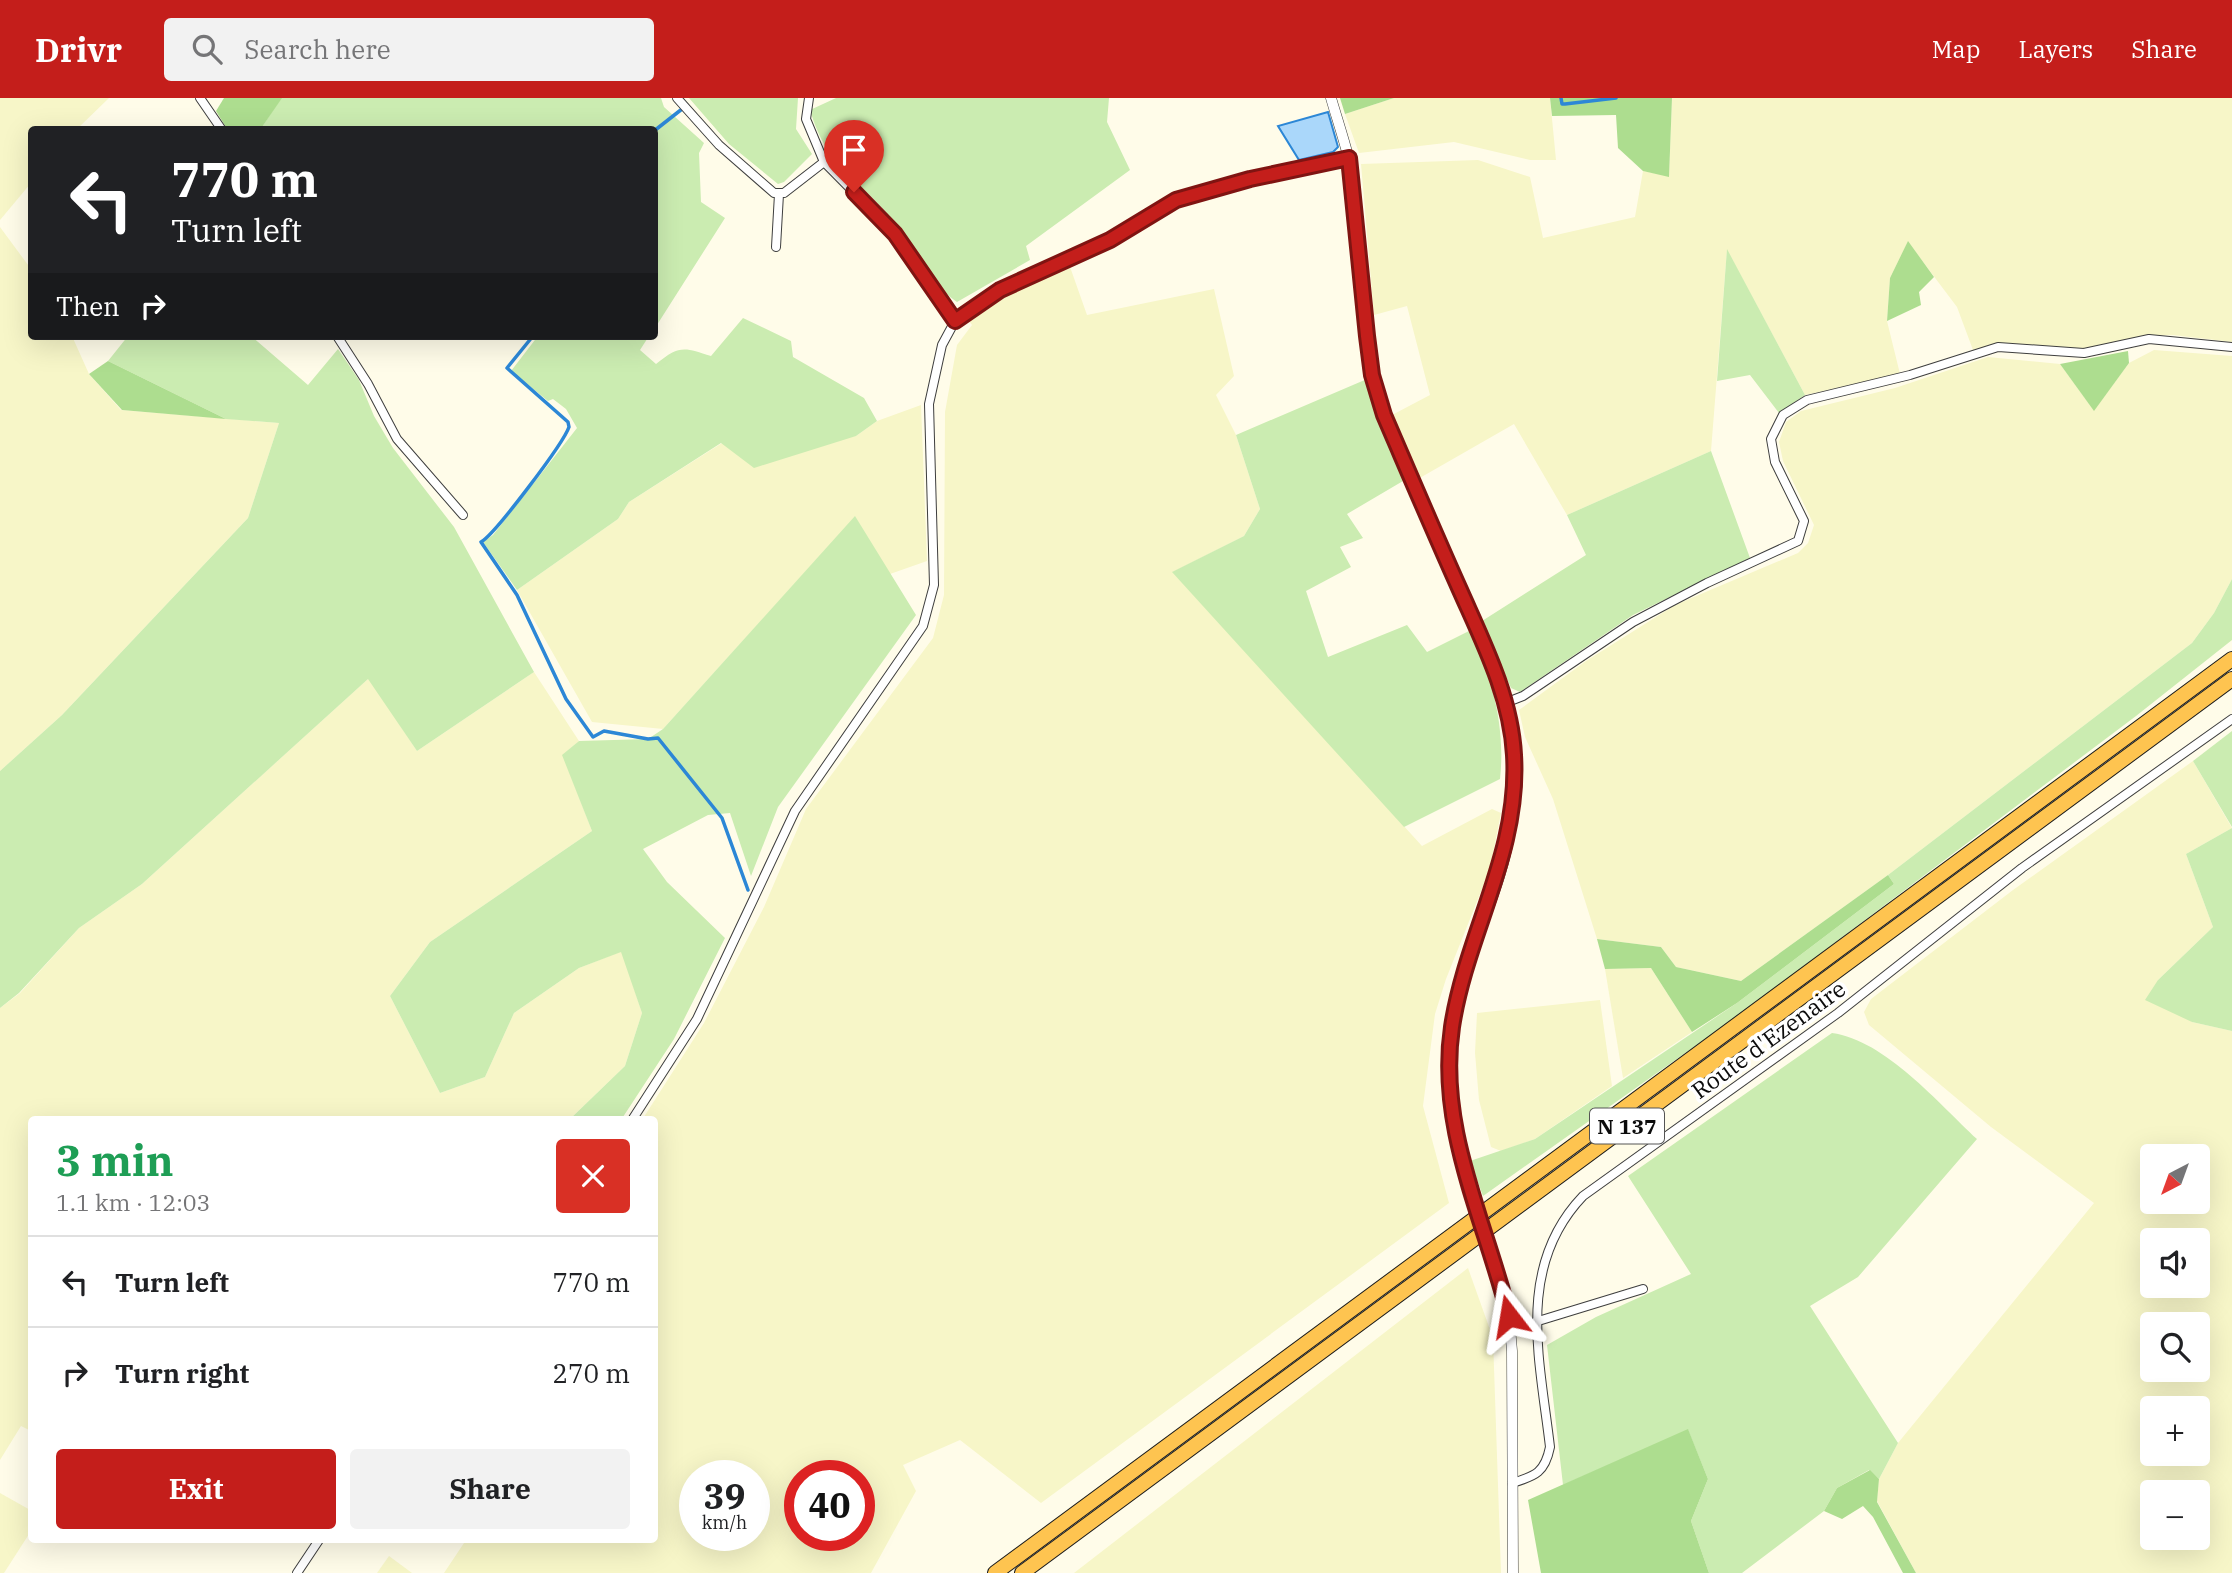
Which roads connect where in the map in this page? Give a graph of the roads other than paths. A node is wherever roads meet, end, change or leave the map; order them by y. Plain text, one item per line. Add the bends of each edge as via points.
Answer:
1 (200, 98) edge
2 (677, 98) edge
3 (809, 98) edge
4 (1331, 98) edge
5 (219, 126) edge
6 (1349, 158) junction
7 (824, 162) junction
8 (779, 194) junction
9 (776, 247) dead end
10 (955, 321) junction
11 (340, 340) edge
12 (2232, 347) edge
13 (463, 515) dead end
14 (2232, 659) edge
15 (2232, 679) edge
16 (1505, 703) junction
17 (2232, 719) edge
18 (635, 1116) edge
19 (1643, 1289) dead end
20 (1535, 1322) junction
21 (1512, 1483) junction
22 (317, 1543) edge
23 (297, 1573) edge
24 (995, 1573) edge
25 (1022, 1573) edge
26 (1513, 1573) edge

1 - 5 street
2 - 8 street via 719,145 768,190
3 - 7 street via 806,119
4 - 6 street
6 - 10 street via 1176,200 1110,240 1000,290
6 - 16 street via 1372,375 1384,415 1488,651
7 - 8 street
7 - 10 street via 895,234
8 - 9 street
10 - 18 street via 942,345 929,404 934,585 923,626 795,811 697,1019
11 - 13 street via 397,439
12 - 16 street via 2157,339 2084,353 1998,347 1798,404 1777,422 1771,439 1775,462 1804,521 1798,541 1633,622 1523,696
14 - 24 highway, N 137
15 - 25 highway, N 137
16 - 21 street, bridge via 1514,754 1511,828 1458,997 1449,1070 1459,1154 1509,1316
17 - 20 street, Route d'Ezenaire via 2022,869 1838,1013 1583,1196 1562,1224 1544,1268
19 - 20 street
20 - 21 street, Route d'Ezenaire via 1550,1447 1547,1464 1540,1472
21 - 26 street
22 - 23 street

